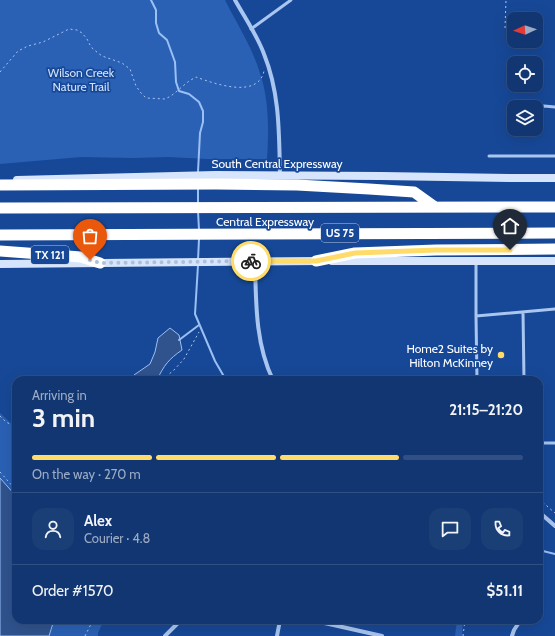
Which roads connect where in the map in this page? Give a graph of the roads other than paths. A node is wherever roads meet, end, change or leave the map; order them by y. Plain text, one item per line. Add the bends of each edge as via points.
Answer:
1 (235, 0) edge
2 (291, 0) edge
3 (252, 28) junction
4 (543, 106) edge
5 (555, 107) edge
6 (489, 156) dead end
7 (555, 156) edge
8 (280, 175) junction
9 (555, 178) edge
10 (0, 180) edge
11 (186, 180) junction
12 (216, 180) junction
13 (0, 185) edge
14 (435, 207) junction
15 (555, 207) edge
16 (0, 208) edge
17 (555, 233) edge
18 (0, 235) edge
19 (555, 249) edge
20 (0, 251) edge
21 (555, 260) edge
22 (255, 261) junction
23 (316, 261) junction
24 (476, 261) junction
25 (100, 263) junction
26 (0, 264) edge
27 (555, 309) edge
28 (523, 312) junction
29 (476, 316) junction
30 (271, 376) edge
31 (477, 376) edge
32 (524, 376) edge
33 (543, 443) edge
34 (555, 443) edge
35 (543, 516) edge
36 (555, 526) edge
37 (177, 624) edge
38 (279, 624) edge
39 (329, 624) edge
40 (518, 624) edge
41 (367, 635) edge
42 (164, 636) edge
43 (277, 636) edge
44 (382, 636) edge
45 (512, 636) edge

1 - 3 street
2 - 3 lane
3 - 8 street via 264,53 275,87
4 - 5 lane
6 - 7 lane
8 - 9 main road, South Central Expressway
8 - 12 main road, South Central Expressway
10 - 11 main road
11 - 12 highway
11 - 13 highway
12 - 14 highway via 414,192
14 - 15 highway, Central Expressway / US 75
14 - 16 highway, Central Expressway / US 75
17 - 18 highway, Central Expressway / US 75
19 - 23 highway via 355,253
20 - 25 highway, TX 121 via 81,257
21 - 24 main road
22 - 23 main road
22 - 25 main road
22 - 30 street via 259,333 265,362
23 - 24 main road
24 - 29 lane
25 - 26 main road
27 - 28 lane
28 - 29 lane
28 - 32 lane
29 - 31 lane
33 - 34 lane
35 - 36 street
37 - 42 street
38 - 43 street
39 - 41 street
40 - 45 street
41 - 44 street

